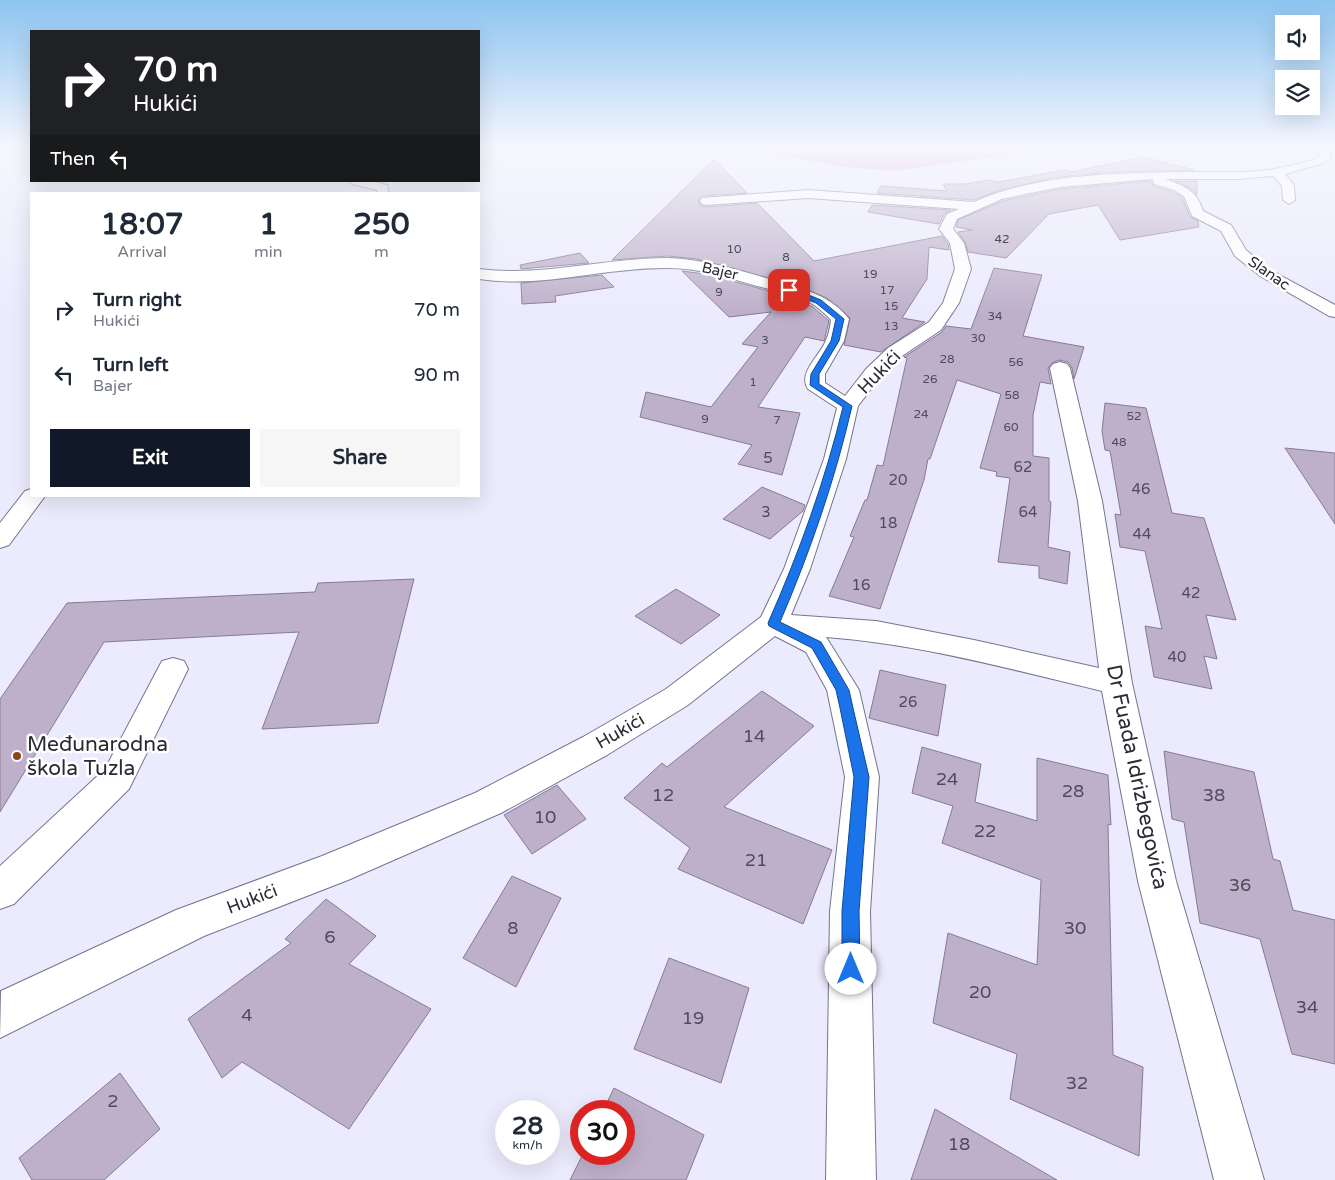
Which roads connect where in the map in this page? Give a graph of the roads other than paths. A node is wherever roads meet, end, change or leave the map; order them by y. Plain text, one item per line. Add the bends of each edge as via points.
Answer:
1 (947, 204) edge
2 (979, 204) edge
3 (1195, 204) edge
4 (974, 206) junction
5 (480, 274) edge
6 (1335, 312) edge
7 (1060, 368) dead end
8 (848, 406) junction
9 (32, 497) edge
10 (0, 540) edge
11 (774, 623) junction
12 (173, 669) dead end
13 (1116, 683) junction
14 (0, 891) edge
15 (0, 1016) edge
16 (851, 1180) edge
17 (1239, 1180) edge

1 - 4 street, Hukići
2 - 4 street, Hukići
3 - 6 street, Slanac via 1197,213 1226,228 1240,253 1265,273
4 - 8 street, Hukići via 952,218 946,229 957,243 963,269 951,303 935,326 895,352 873,373
5 - 8 street, Bajer via 543,276 668,263 717,269 789,290 819,302 840,319 835,341 815,374 814,385
7 - 13 street, Dr Fuada Idrizbegovića via 1090,501
8 - 11 street, Hukići via 835,459 797,569
9 - 10 street
11 - 13 street via 876,631
11 - 15 street, Hukići via 677,697 595,746 488,803 335,868 190,923
11 - 16 street via 817,645 842,690 862,777 850,911
12 - 14 street via 117,779
13 - 17 street, Dr Fuada Idrizbegovića via 1157,881

